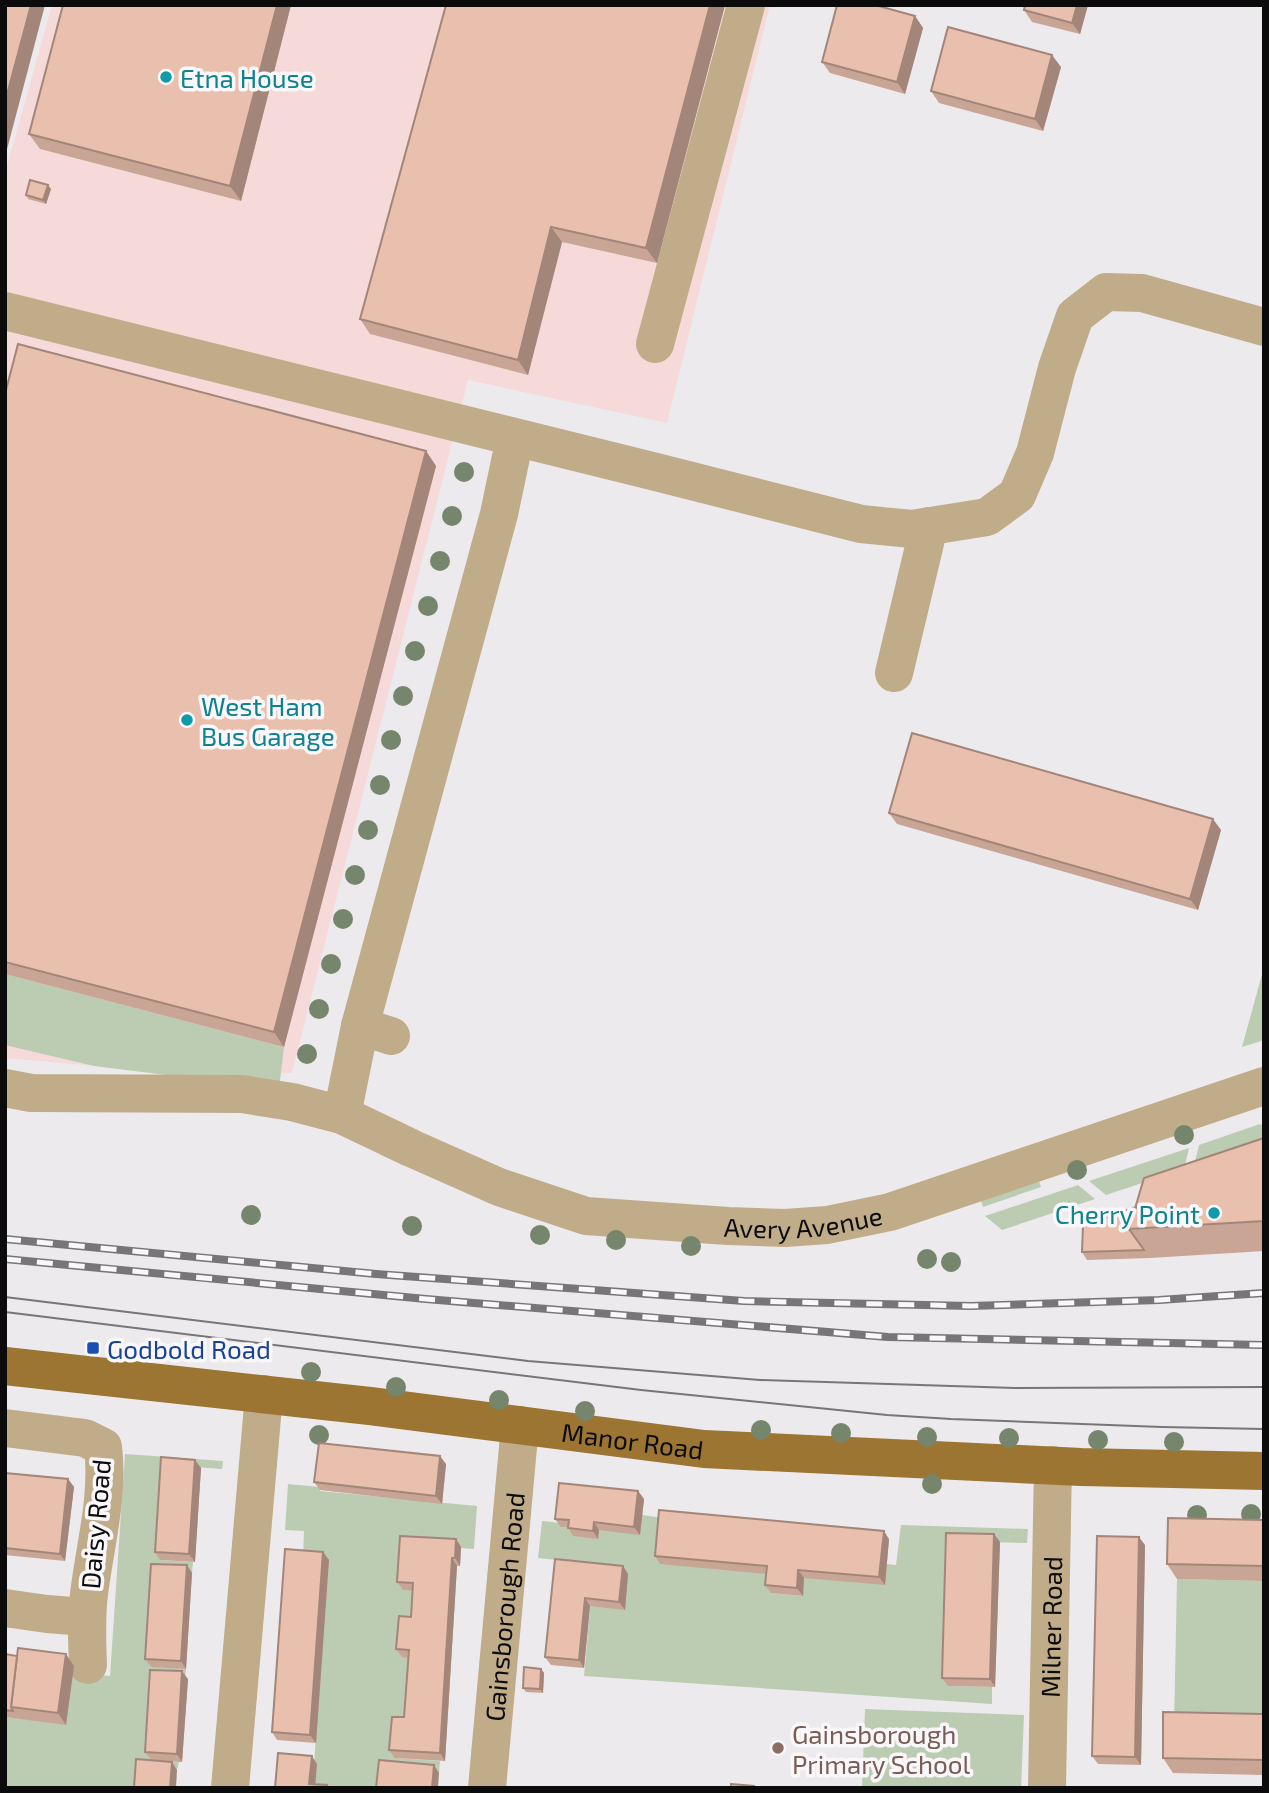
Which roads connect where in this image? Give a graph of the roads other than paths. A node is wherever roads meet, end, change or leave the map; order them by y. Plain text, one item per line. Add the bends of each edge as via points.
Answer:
1 (746, 5) edge
2 (5, 311) edge
3 (1264, 327) edge
4 (655, 344) dead end
5 (515, 438) junction
6 (929, 526) junction
7 (894, 673) dead end
8 (1264, 1086) edge
9 (5, 1088) edge
10 (342, 1115) junction
11 (5, 1366) edge
12 (264, 1394) junction
13 (520, 1425) junction
14 (5, 1428) edge
15 (1052, 1465) junction
16 (1264, 1471) edge
17 (5, 1608) edge
18 (86, 1617) junction
19 (88, 1665) dead end
20 (230, 1788) edge
21 (487, 1788) edge
22 (1047, 1788) edge

1 - 4 street
2 - 5 street
3 - 6 street via 1142,293 1106,292 1075,316 1035,453 1017,495 987,517
5 - 6 street via 861,524
5 - 10 street via 375,1031
6 - 7 street
8 - 10 street, Avery Avenue via 890,1212 785,1228 586,1216 499,1187
9 - 10 street, Avery Avenue via 30,1093 242,1094
11 - 12 main road, Manor Road
12 - 13 main road, Manor Road
12 - 20 street
13 - 15 main road, Manor Road via 704,1450
13 - 21 street, Gainsborough Road
14 - 18 street, Daisy Road via 85,1438 103,1447 100,1523
15 - 16 main road, Manor Road
15 - 22 street, Milner Road
17 - 18 street
18 - 19 street

